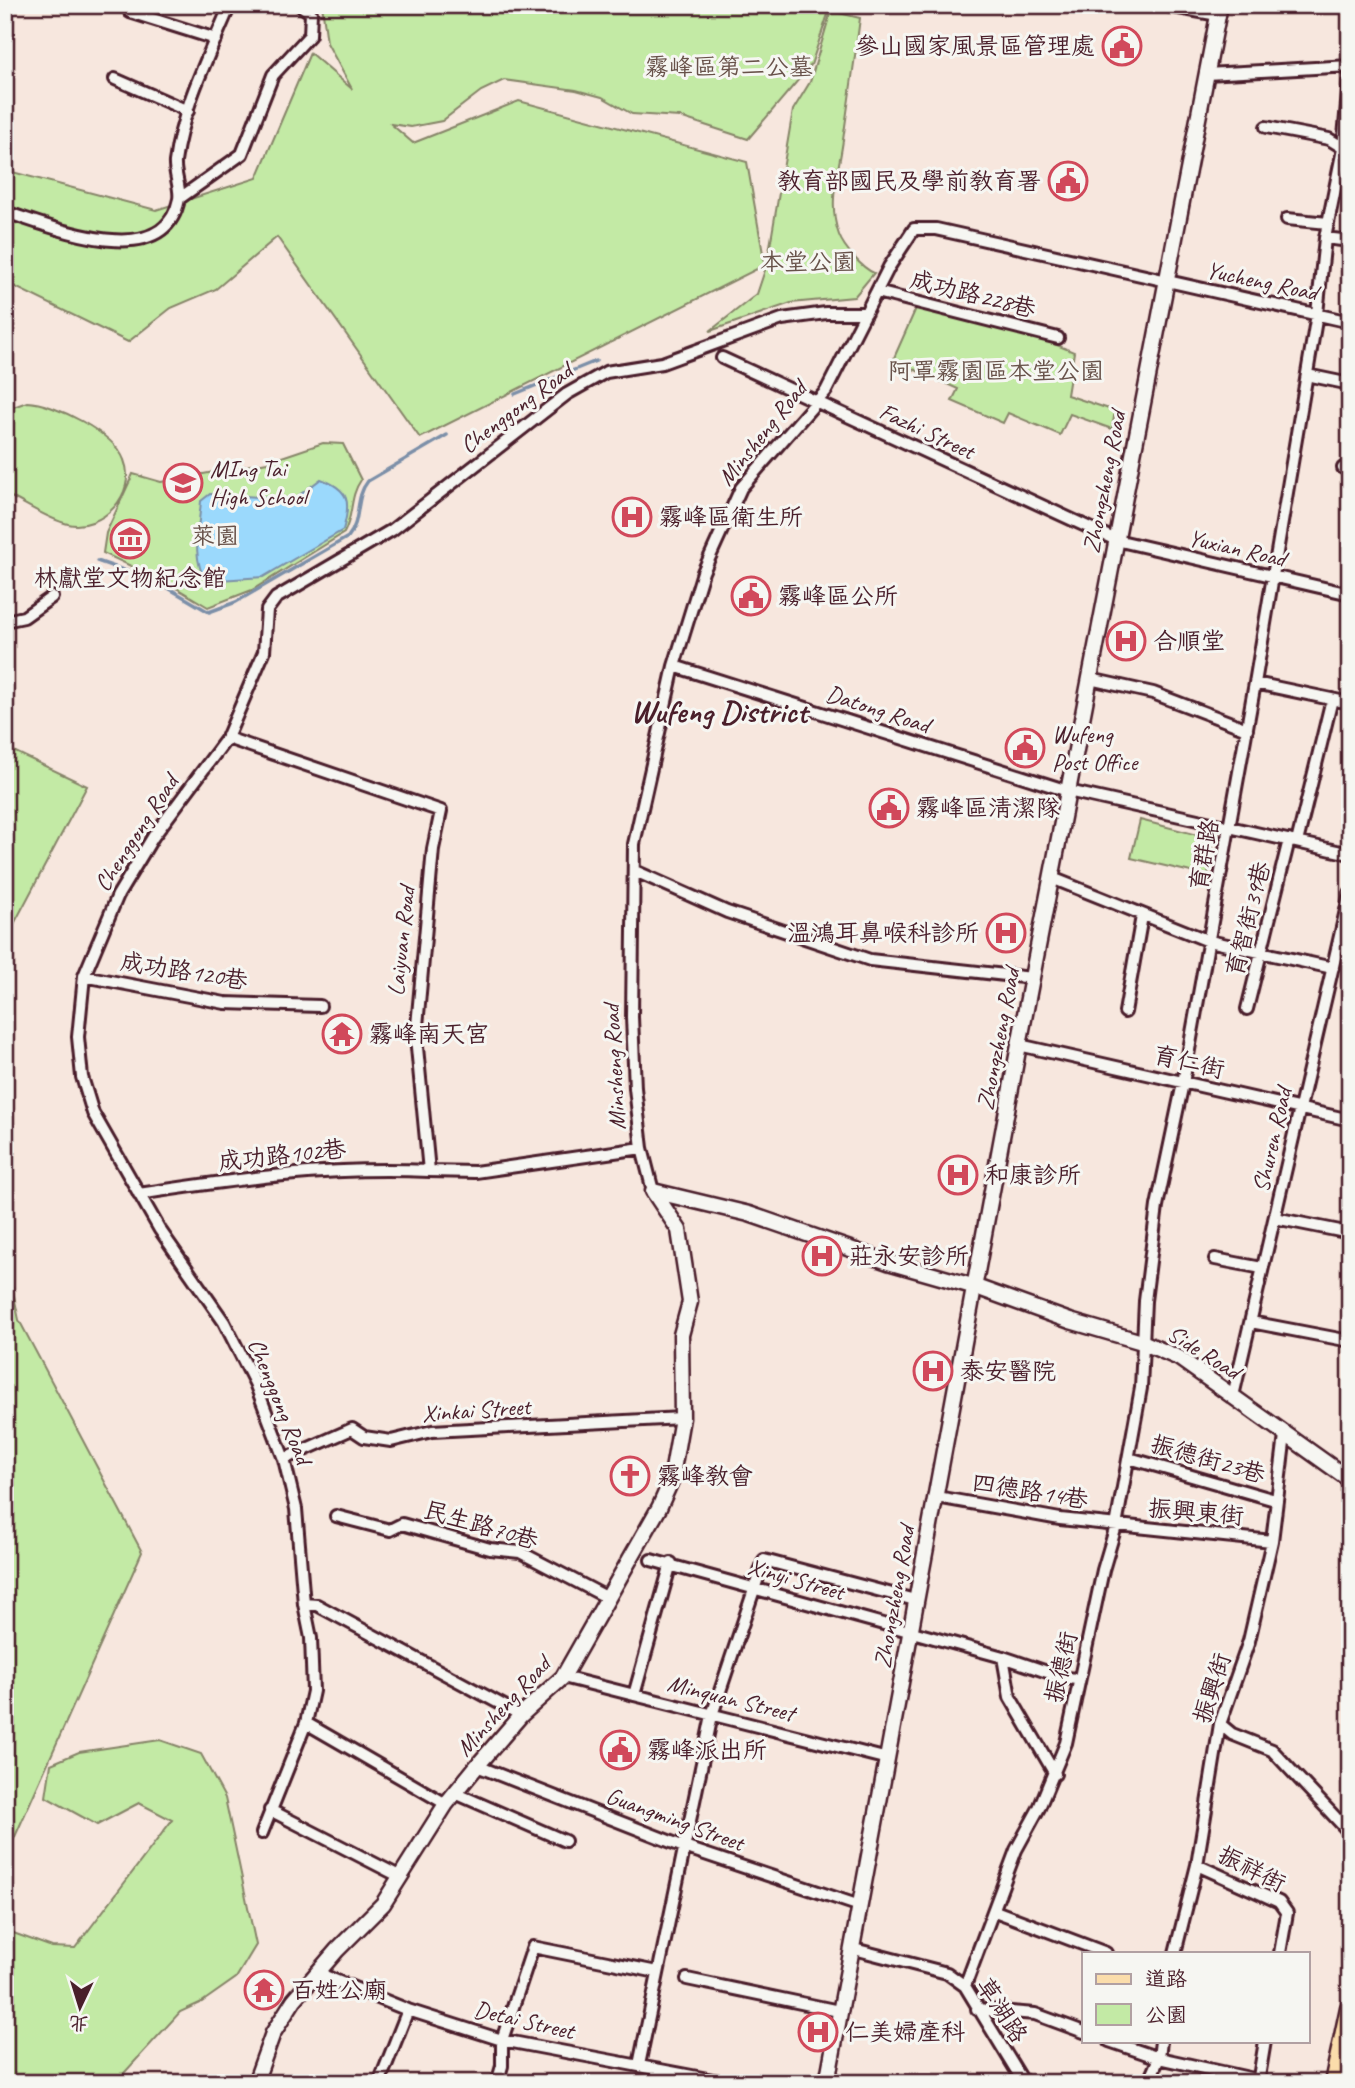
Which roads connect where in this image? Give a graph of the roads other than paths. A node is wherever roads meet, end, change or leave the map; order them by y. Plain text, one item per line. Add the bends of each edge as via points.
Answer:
1 (230, 5) edge
2 (300, 5) edge
3 (1162, 5) edge
4 (1219, 10) edge
5 (130, 12) dead end
6 (216, 39) junction
7 (1350, 68) edge
8 (1206, 74) junction
9 (115, 79) dead end
10 (188, 111) junction
11 (1266, 127) dead end
12 (1346, 150) edge
13 (180, 198) junction
14 (5, 212) edge
15 (1287, 219) dead end
16 (1328, 223) junction
17 (1325, 238) junction
18 (1350, 241) edge
19 (1166, 281) junction
20 (877, 292) junction
21 (866, 313) junction
22 (1317, 314) junction
23 (1350, 322) edge
24 (1058, 338) dead end
25 (722, 358) dead end
26 (1307, 375) junction
27 (1350, 384) edge
28 (818, 401) junction
29 (1116, 540) junction
30 (1272, 579) junction
31 (1350, 594) edge
32 (52, 597) dead end
33 (5, 621) edge
34 (674, 666) junction
35 (1090, 679) junction
36 (1255, 683) junction
37 (1332, 699) junction
38 (1350, 703) edge
39 (1247, 729) junction
40 (227, 738) junction
41 (1068, 791) junction
42 (1231, 826) junction
43 (1293, 841) junction
44 (1350, 854) edge
45 (635, 871) junction
46 (1052, 878) junction
47 (1350, 893) edge
48 (1142, 916) junction
49 (1209, 941) junction
50 (1261, 954) junction
51 (1333, 968) junction
52 (84, 976) junction
53 (1032, 978) junction
54 (320, 1006) dead end
55 (1247, 1009) dead end
56 (1125, 1012) dead end
57 (1019, 1045) junction
58 (1183, 1083) junction
59 (1300, 1108) junction
60 (1350, 1120) edge
61 (642, 1148) junction
62 (429, 1171) junction
63 (653, 1192) junction
64 (139, 1194) junction
65 (1275, 1218) junction
66 (1350, 1233) edge
67 (1215, 1259) dead end
68 (1262, 1268) junction
69 (976, 1287) junction
70 (1251, 1322) junction
71 (1350, 1341) edge
72 (1142, 1342) junction
73 (1233, 1396) junction
74 (682, 1418) junction
75 (1285, 1434) junction
76 (1129, 1458) junction
77 (284, 1459) junction
78 (1350, 1480) edge
79 (937, 1497) junction
80 (1275, 1500) junction
81 (336, 1516) dead end
82 (1116, 1526) junction
83 (1272, 1541) junction
84 (651, 1560) dead end
85 (671, 1563) junction
86 (752, 1589) junction
87 (608, 1598) junction
88 (915, 1600) junction
89 (304, 1604) junction
90 (911, 1633) junction
91 (1003, 1657) junction
92 (563, 1677) junction
93 (1078, 1679) junction
94 (634, 1695) junction
95 (521, 1715) junction
96 (712, 1715) junction
97 (306, 1723) junction
98 (1220, 1724) junction
99 (888, 1759) junction
100 (477, 1766) junction
101 (1055, 1774) junction
102 (451, 1799) junction
103 (270, 1810) junction
104 (262, 1833) dead end
105 (1350, 1833) edge
106 (565, 1841) dead end
107 (684, 1847) junction
108 (1197, 1865) junction
109 (399, 1877) junction
110 (860, 1906) junction
111 (995, 1911) junction
112 (854, 1949) junction
113 (1103, 1952) edge
114 (1175, 1952) edge
115 (1280, 1952) edge
116 (657, 1972) junction
117 (317, 1973) junction
118 (687, 1979) dead end
119 (965, 1986) junction
120 (1350, 2008) edge
121 (408, 2010) junction
122 (977, 2010) junction
123 (839, 2011) junction
124 (1082, 2031) edge
125 (502, 2040) junction
126 (1113, 2042) edge
127 (1161, 2042) edge
128 (1265, 2042) edge
129 (1159, 2059) junction
130 (639, 2065) junction
131 (1258, 2081) edge
132 (255, 2083) edge
133 (379, 2083) edge
134 (497, 2083) edge
135 (729, 2083) edge
136 (827, 2083) edge
137 (1024, 2083) edge
138 (1148, 2083) edge
139 (1334, 2083) edge

1 - 6 street
2 - 13 street via 312,13 310,35 273,75 242,154
3 - 4 street
4 - 8 street, Zhongzheng Road
5 - 6 street
6 - 10 street
7 - 8 street
7 - 12 street, 育群路
8 - 19 street, Zhongzheng Road
9 - 10 street
10 - 13 street via 175,164
11 - 12 street via 1329,139
12 - 16 street, 育群路
13 - 14 street via 166,225 141,241 89,237
15 - 16 street
16 - 17 street, 育群路
17 - 18 street
17 - 22 street, 育群路
19 - 20 street, Minsheng Road via 936,229 914,229
19 - 22 street, Yucheng Road
19 - 29 street, Zhongzheng Road
20 - 21 street, Minsheng Road
20 - 24 street, 成功路228巷
21 - 28 street, Minsheng Road via 840,368
21 - 40 street, Chenggong Road via 782,319 662,363 606,372 576,387 392,530 276,598 267,610 264,652
22 - 23 street, Yucheng Road
22 - 26 street, 育群路
25 - 28 street, Fazhi Street
26 - 27 street
26 - 30 street, 育群路
28 - 29 street, Fazhi Street
28 - 34 street, Minsheng Road via 741,488 703,572
29 - 30 street, Yuxian Road
29 - 35 street, Zhongzheng Road
30 - 31 street, Yuxian Road
30 - 36 street, 育群路
32 - 33 street via 24,617
34 - 41 street, Datong Road
34 - 45 street, Minsheng Road via 634,844
35 - 39 street via 1153,693
35 - 41 street, Zhongzheng Road
36 - 37 street
36 - 39 street, 育群路
37 - 38 street
37 - 43 street, 育智街39巷
39 - 42 street, 育群路
40 - 52 street, Chenggong Road via 131,870
40 - 62 street, Laiyuan Road via 441,811 433,849 416,1037
41 - 42 street, Datong Road
41 - 46 street, Zhongzheng Road
42 - 43 street, Datong Road
42 - 49 street, 育群路
43 - 44 street, Datong Road
43 - 50 street, 育智街39巷
45 - 53 street via 727,912 870,960
45 - 61 street, Minsheng Road via 632,1017
46 - 48 street
46 - 53 street, Zhongzheng Road
47 - 51 street, Shuren Road
48 - 49 street
48 - 56 street
49 - 50 street
49 - 58 street, 育群路
50 - 51 street
50 - 55 street, 育智街39巷
51 - 59 street, Shuren Road
52 - 54 street, 成功路120巷 via 225,1003
52 - 64 street, Chenggong Road via 78,1037 82,1077 93,1114
53 - 57 street, Zhongzheng Road
57 - 58 street, 育仁街
57 - 69 street, Zhongzheng Road
58 - 59 street, 育仁街
58 - 72 street, 育群路 via 1157,1206
59 - 60 street, 育仁街
59 - 65 street, Shuren Road
61 - 62 street via 475,1172
61 - 63 street, Minsheng Road
62 - 64 street, 成功路102巷 via 362,1168
63 - 69 street via 749,1214
63 - 74 street, Minsheng Road via 679,1230 687,1270 690,1302 681,1335
64 - 77 street, Chenggong Road via 224,1322 255,1384
65 - 66 street
65 - 68 street, Shuren Road
67 - 68 street
68 - 70 street, Shuren Road
69 - 72 street, Side Road
69 - 79 street, Zhongzheng Road
70 - 71 street
70 - 73 street, Shuren Road
72 - 73 street, Side Road via 1179,1358
72 - 76 street, 振德街 via 1141,1388
73 - 75 street, Side Road
74 - 77 street, Xinkai Street via 432,1431 391,1441 364,1437 352,1429
74 - 87 street, Minsheng Road via 671,1481
75 - 78 street, Side Road
75 - 80 street, 振興街
76 - 80 street, 振德街23巷
76 - 82 street, 振德街
77 - 89 street, Chenggong Road via 296,1509
79 - 82 street, 四德路14巷
79 - 88 street, Zhongzheng Road
80 - 83 street, 振興街
81 - 87 street, 民生路70巷 via 390,1530 402,1524 490,1549 520,1552
82 - 83 street, 振興東街
82 - 93 street, 振德街
83 - 98 street, 振興街 via 1249,1641
84 - 85 street, Xinyi Street
85 - 86 street, Xinyi Street
85 - 94 street
86 - 88 street via 764,1560
86 - 90 street, Xinyi Street
86 - 96 street
87 - 92 street, Minsheng Road
88 - 90 street, Zhongzheng Road
89 - 95 street via 317,1605
89 - 97 street, Chenggong Road via 313,1691
90 - 91 street, Xinyi Street
90 - 99 street, Zhongzheng Road
91 - 93 street, Xinyi Street
91 - 101 street via 1010,1697
92 - 94 street, Minquan Street
92 - 95 street, Minsheng Road
93 - 101 street, 振德街 via 1066,1744
94 - 96 street, Minquan Street
95 - 100 street, Minsheng Road
96 - 99 street, Minquan Street
96 - 107 street
97 - 102 street
97 - 103 street, Chenggong Road
98 - 105 street via 1272,1750
98 - 108 street, 振興街
99 - 110 street, Zhongzheng Road
100 - 102 street, Minsheng Road
100 - 107 street, Guangming Street
101 - 111 street, 振德街 via 1016,1850
102 - 106 street
102 - 109 street, Minsheng Road
103 - 104 street, Chenggong Road
103 - 109 street
107 - 110 street, Guangming Street
107 - 116 street
108 - 114 street, 振興街
108 - 115 street, 振祥街 via 1279,1902 1287,1913
109 - 117 street, Minsheng Road via 383,1904
110 - 112 street, Zhongzheng Road
111 - 113 street
111 - 119 street, 振德街
112 - 119 street, 草湖路 via 947,1973
112 - 123 street, Zhongzheng Road
116 - 125 street via 533,1947
116 - 130 street
117 - 121 street, Detai Street
117 - 132 street, Minsheng Road via 273,2033
118 - 123 street
119 - 122 street, 草湖路
120 - 139 main road
121 - 125 street, Detai Street
121 - 133 street
122 - 124 street via 1035,2014
122 - 137 street, 草湖路
123 - 136 street, Zhongzheng Road
125 - 130 street, Detai Street
125 - 134 street
126 - 129 street
127 - 129 street
128 - 131 street
129 - 131 street
129 - 138 street
130 - 135 street, Detai Street

